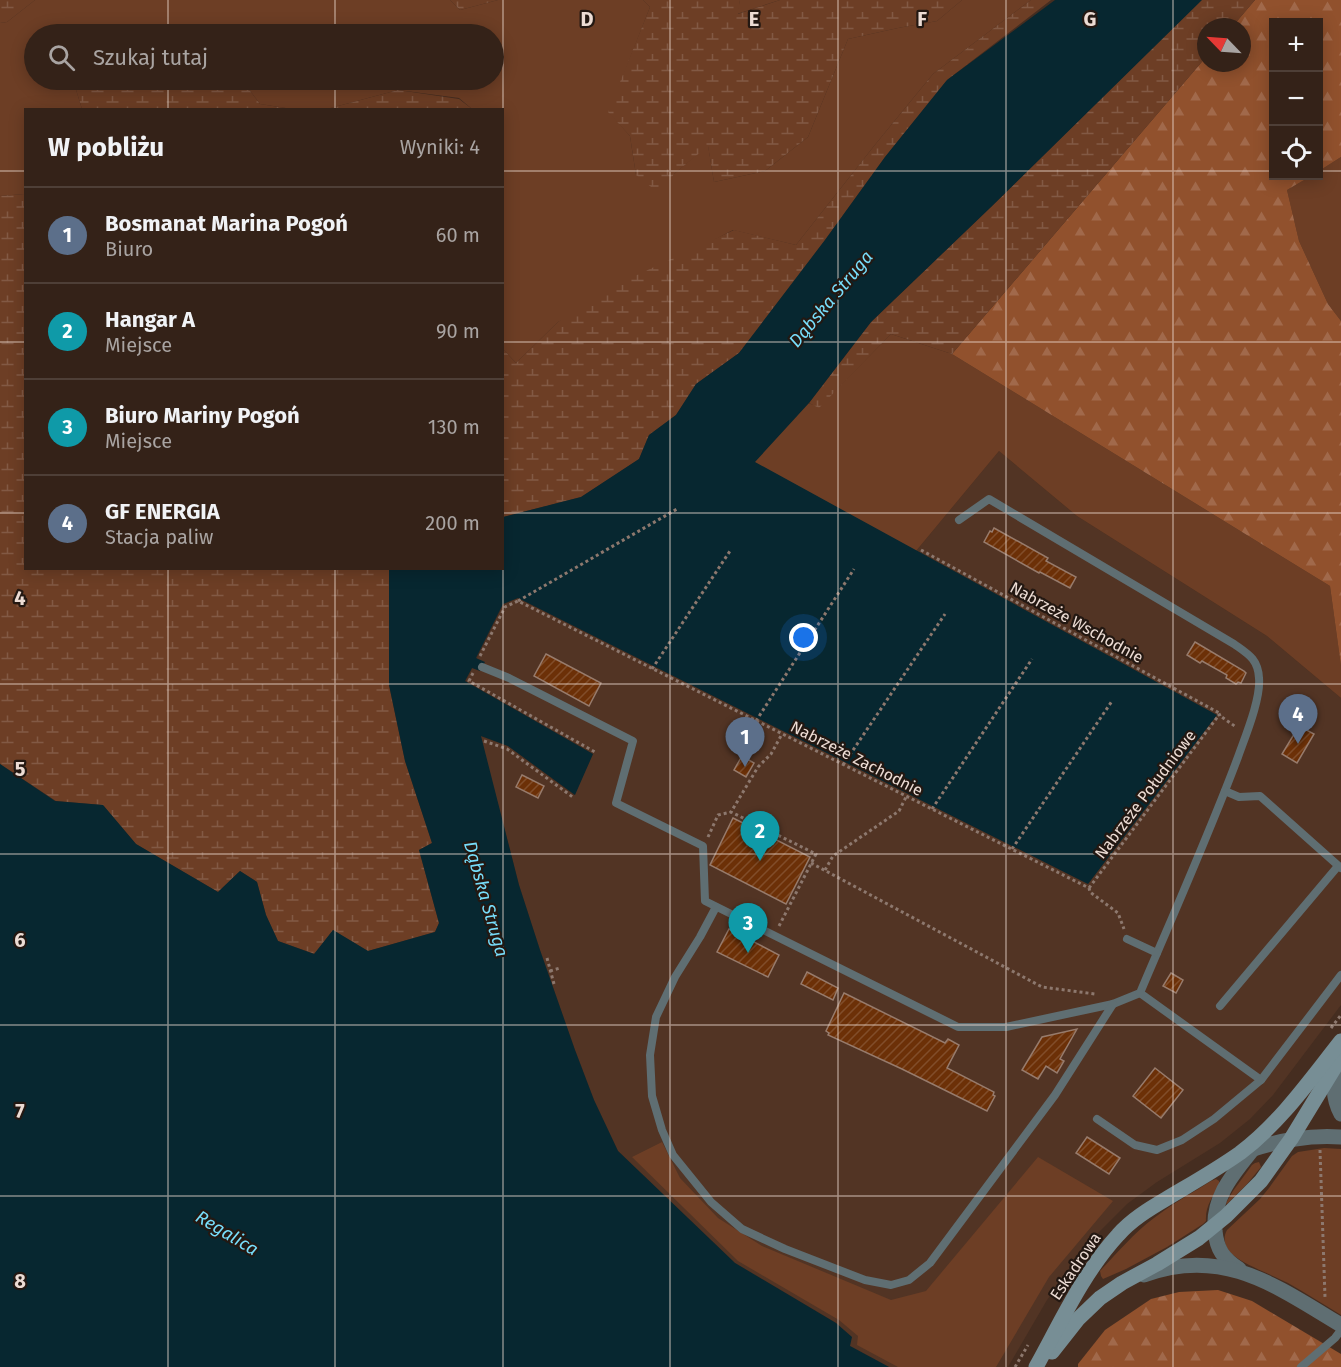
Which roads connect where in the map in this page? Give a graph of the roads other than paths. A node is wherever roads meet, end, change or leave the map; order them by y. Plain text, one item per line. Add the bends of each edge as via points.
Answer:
1 (959, 520) dead end
2 (478, 669) road end
3 (1225, 791) junction
4 (1340, 867) edge
5 (716, 907) junction
6 (1127, 939) road end
7 (1157, 953) junction
8 (1341, 975) edge
9 (1140, 993) junction
10 (1113, 1004) junction
11 (1220, 1006) dead end
12 (1341, 1041) edge
13 (1341, 1058) edge
14 (1261, 1080) junction
15 (1341, 1114) edge
16 (1097, 1119) dead end
17 (1272, 1123) junction
18 (1341, 1137) edge
19 (1291, 1139) junction
20 (1252, 1150) junction
21 (1224, 1164) junction
22 (1215, 1225) junction
23 (1246, 1274) junction
24 (1122, 1283) junction
25 (1341, 1325) edge
26 (1341, 1330) edge
27 (1036, 1367) edge
28 (1042, 1367) edge
29 (1301, 1367) edge

1 - 3 lane via 990,499 1249,654 1260,681
2 - 5 lane via 509,678 633,741 615,803 703,846 705,901
3 - 4 lane via 1239,797 1260,796
3 - 7 lane
4 - 11 lane
5 - 10 lane via 958,1027 1006,1027
5 - 10 lane via 656,1017 650,1054 652,1096 662,1130 673,1155 704,1194 742,1229 865,1280 891,1285 909,1280 930,1263 1055,1095
6 - 7 lane
7 - 9 lane
8 - 14 lane
9 - 10 lane
9 - 14 lane
12 - 17 street, Eskadrowa
13 - 15 street, Eskadrowa via 1334,1084
13 - 19 street, Eskadrowa
14 - 16 lane via 1214,1119 1182,1140 1157,1150 1135,1145
17 - 20 street, Eskadrowa
17 - 21 street, Eskadrowa
18 - 19 street, Eskadrowa
19 - 20 street, Eskadrowa
19 - 22 street, Eskadrowa via 1261,1181
20 - 21 street, Eskadrowa
20 - 22 street, Eskadrowa via 1226,1184
21 - 27 street, Eskadrowa via 1145,1212 1120,1233 1095,1262
22 - 23 street, Eskadrowa via 1220,1252
22 - 24 street, Eskadrowa
23 - 24 street, Eskadrowa via 1195,1264 1170,1267
23 - 25 street, Eskadrowa via 1288,1293
24 - 28 street, Eskadrowa via 1078,1319
26 - 29 lane

